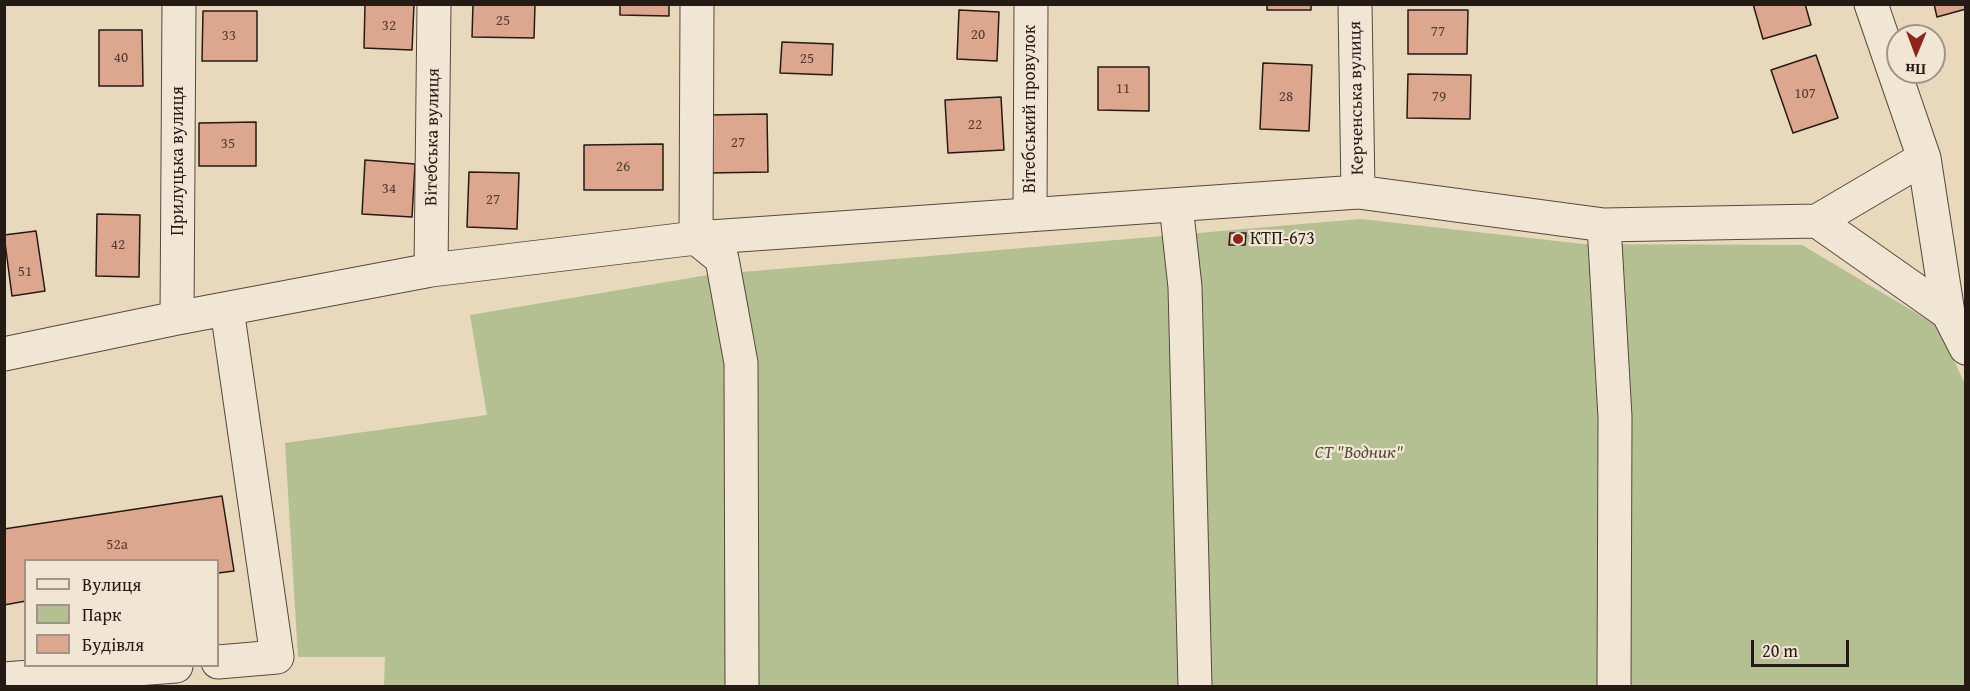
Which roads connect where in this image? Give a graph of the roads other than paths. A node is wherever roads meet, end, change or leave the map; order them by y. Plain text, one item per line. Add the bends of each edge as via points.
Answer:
1 (179, 4) edge
2 (434, 4) edge
3 (697, 4) edge
4 (1030, 4) edge
5 (1355, 4) edge
6 (1871, 4) edge
7 (1924, 158) junction
8 (1358, 192) junction
9 (1176, 205) junction
10 (1030, 213) junction
11 (1817, 221) junction
12 (1604, 225) junction
13 (696, 238) junction
14 (431, 270) junction
15 (227, 309) junction
16 (1948, 314) junction
17 (177, 318) junction
18 (1965, 348) edge
19 (4, 354) edge
20 (219, 662) edge
21 (163, 667) edge
22 (4, 679) edge
23 (742, 687) edge
24 (1195, 687) edge
25 (1614, 687) edge

1 - 17 street, Прилуцька вулиця
2 - 14 street, Вітебська вулиця
3 - 13 street
4 - 10 street, Вітебський провулок
5 - 8 street, Керченська вулиця
6 - 7 street
7 - 11 street
7 - 16 street
8 - 9 street
8 - 12 street
9 - 10 street
9 - 24 street via 1185,287
10 - 13 street
11 - 12 street
11 - 16 street
12 - 25 street via 1615,417
13 - 14 street
13 - 23 street via 722,259 741,363
14 - 15 street
15 - 17 street
15 - 20 street via 277,657
16 - 18 street
17 - 19 street
21 - 22 street

